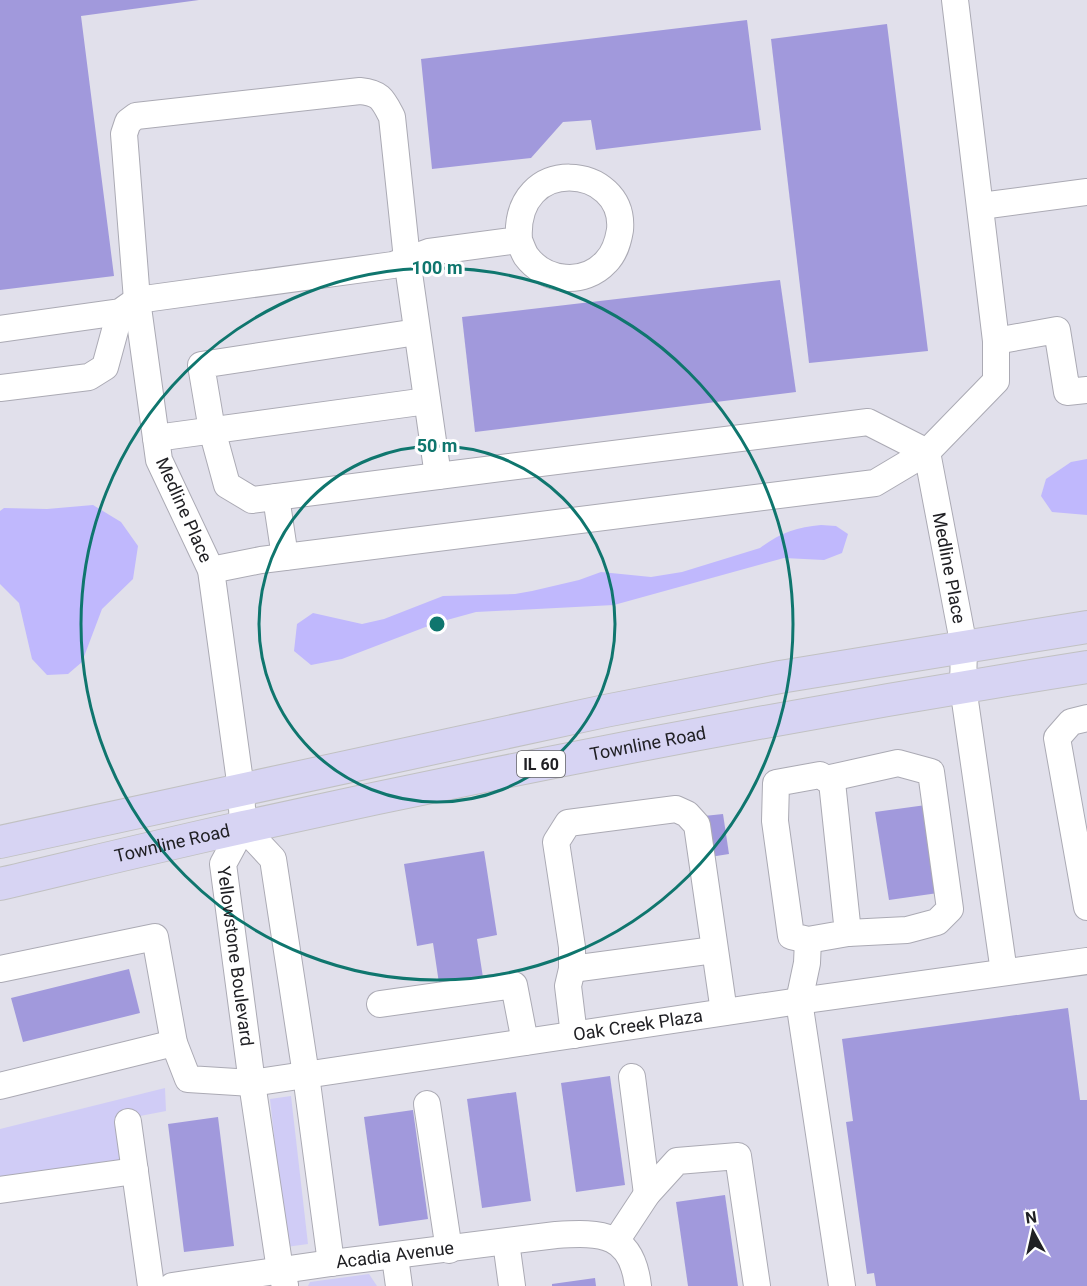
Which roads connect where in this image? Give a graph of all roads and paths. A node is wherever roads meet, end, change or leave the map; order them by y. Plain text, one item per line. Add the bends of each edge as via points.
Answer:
1 (955, 0) edge
2 (1087, 192) edge
3 (981, 206) junction
4 (519, 240) junction
5 (407, 259) junction
6 (129, 306) junction
7 (0, 329) edge
8 (417, 332) junction
9 (996, 340) junction
10 (0, 388) edge
11 (1087, 390) edge
12 (427, 400) junction
13 (212, 430) junction
14 (156, 438) junction
15 (927, 452) junction
16 (438, 476) junction
17 (276, 497) junction
18 (285, 557) junction
19 (211, 570) junction
20 (1087, 627) edge
21 (964, 647) junction
22 (1087, 667) edge
23 (963, 687) junction
24 (1087, 718) edge
25 (826, 778) junction
26 (241, 789) junction
27 (243, 827) junction
28 (0, 842) edge
29 (0, 884) edge
30 (1087, 908) edge
31 (848, 933) junction
32 (808, 940) junction
33 (714, 950) junction
34 (1087, 961) edge
35 (0, 969) edge
36 (572, 969) junction
37 (1004, 972) junction
38 (799, 1001) junction
39 (380, 1004) dead end
40 (724, 1012) junction
41 (574, 1035) junction
42 (525, 1042) junction
43 (174, 1043) junction
44 (306, 1075) junction
45 (632, 1077) dead end
46 (252, 1083) junction
47 (0, 1086) edge
48 (428, 1104) dead end
49 (128, 1122) dead end
50 (135, 1171) junction
51 (0, 1190) edge
52 (647, 1194) junction
53 (616, 1241) junction
54 (506, 1242) junction
55 (448, 1250) junction
56 (395, 1257) junction
57 (331, 1263) junction
58 (283, 1278) edge
59 (151, 1286) edge
60 (175, 1286) edge
61 (399, 1286) edge
62 (512, 1286) edge
63 (638, 1286) edge
64 (756, 1286) edge
65 (842, 1286) edge

1 - 3 street
2 - 3 street
3 - 9 street
4 - 4 street via 525,255 544,272 568,279 585,276 612,256 619,241 616,208 595,183 571,177 546,182 522,206
4 - 5 street via 429,252
5 - 6 street via 393,265
5 - 6 street, Medline Place via 392,117 383,99 373,92 136,117 128,122 124,134
5 - 8 street
6 - 7 street
6 - 10 street via 105,367 89,377
6 - 14 street, Medline Place
8 - 12 street
8 - 13 street via 201,365
9 - 11 street via 1057,330 1067,392
9 - 15 street via 996,381
12 - 13 street
12 - 16 street
13 - 14 street
13 - 17 street via 226,485 252,500
14 - 19 street, Medline Place via 159,460
15 - 16 street via 867,423
15 - 18 street via 875,483
15 - 21 street, Medline Place
16 - 17 street
17 - 18 street
18 - 19 street
19 - 26 street, Medline Place
20 - 21 main road, IL 60
21 - 23 street, Medline Place
21 - 26 main road, IL 60 via 628,706
22 - 23 main road, Townline Road / IL 60
23 - 27 main road, Townline Road / IL 60 via 555,761
23 - 37 street, Medline Place
24 - 30 street via 1071,722 1057,738
25 - 31 street via 832,782
25 - 31 street via 898,763 931,772 950,909 937,922 907,930
25 - 32 street via 820,775 776,783 775,821 791,936
26 - 27 street, Medline Place
26 - 28 main road, IL 60
27 - 29 main road, Townline Road / IL 60
27 - 44 street via 273,859
27 - 46 street, Yellowstone Boulevard via 223,864
31 - 32 street
32 - 38 street
33 - 36 street
33 - 36 street via 697,825 687,814 676,809 568,823 556,842
33 - 40 street
34 - 37 street, Oak Creek Plaza
35 - 43 street via 154,937
36 - 41 street via 568,986
37 - 38 street, Oak Creek Plaza
38 - 40 street, Oak Creek Plaza
38 - 65 street
39 - 42 street via 514,985
40 - 41 street, Oak Creek Plaza
41 - 42 street, Oak Creek Plaza
42 - 44 street, Oak Creek Plaza
43 - 46 street, Oak Creek Plaza via 188,1079
43 - 47 street
44 - 46 street, Oak Creek Plaza
44 - 57 street
45 - 52 street
46 - 58 street, Yellowstone Boulevard
48 - 55 street
49 - 50 street
50 - 51 street
50 - 59 street
52 - 53 street
52 - 64 street via 677,1161 738,1156
53 - 54 street, Acadia Avenue via 587,1233
53 - 63 street via 629,1253
54 - 55 street, Acadia Avenue
54 - 62 street
55 - 56 street, Acadia Avenue
56 - 57 street, Acadia Avenue
56 - 61 street
57 - 58 street, Acadia Avenue
58 - 60 street, Acadia Avenue

